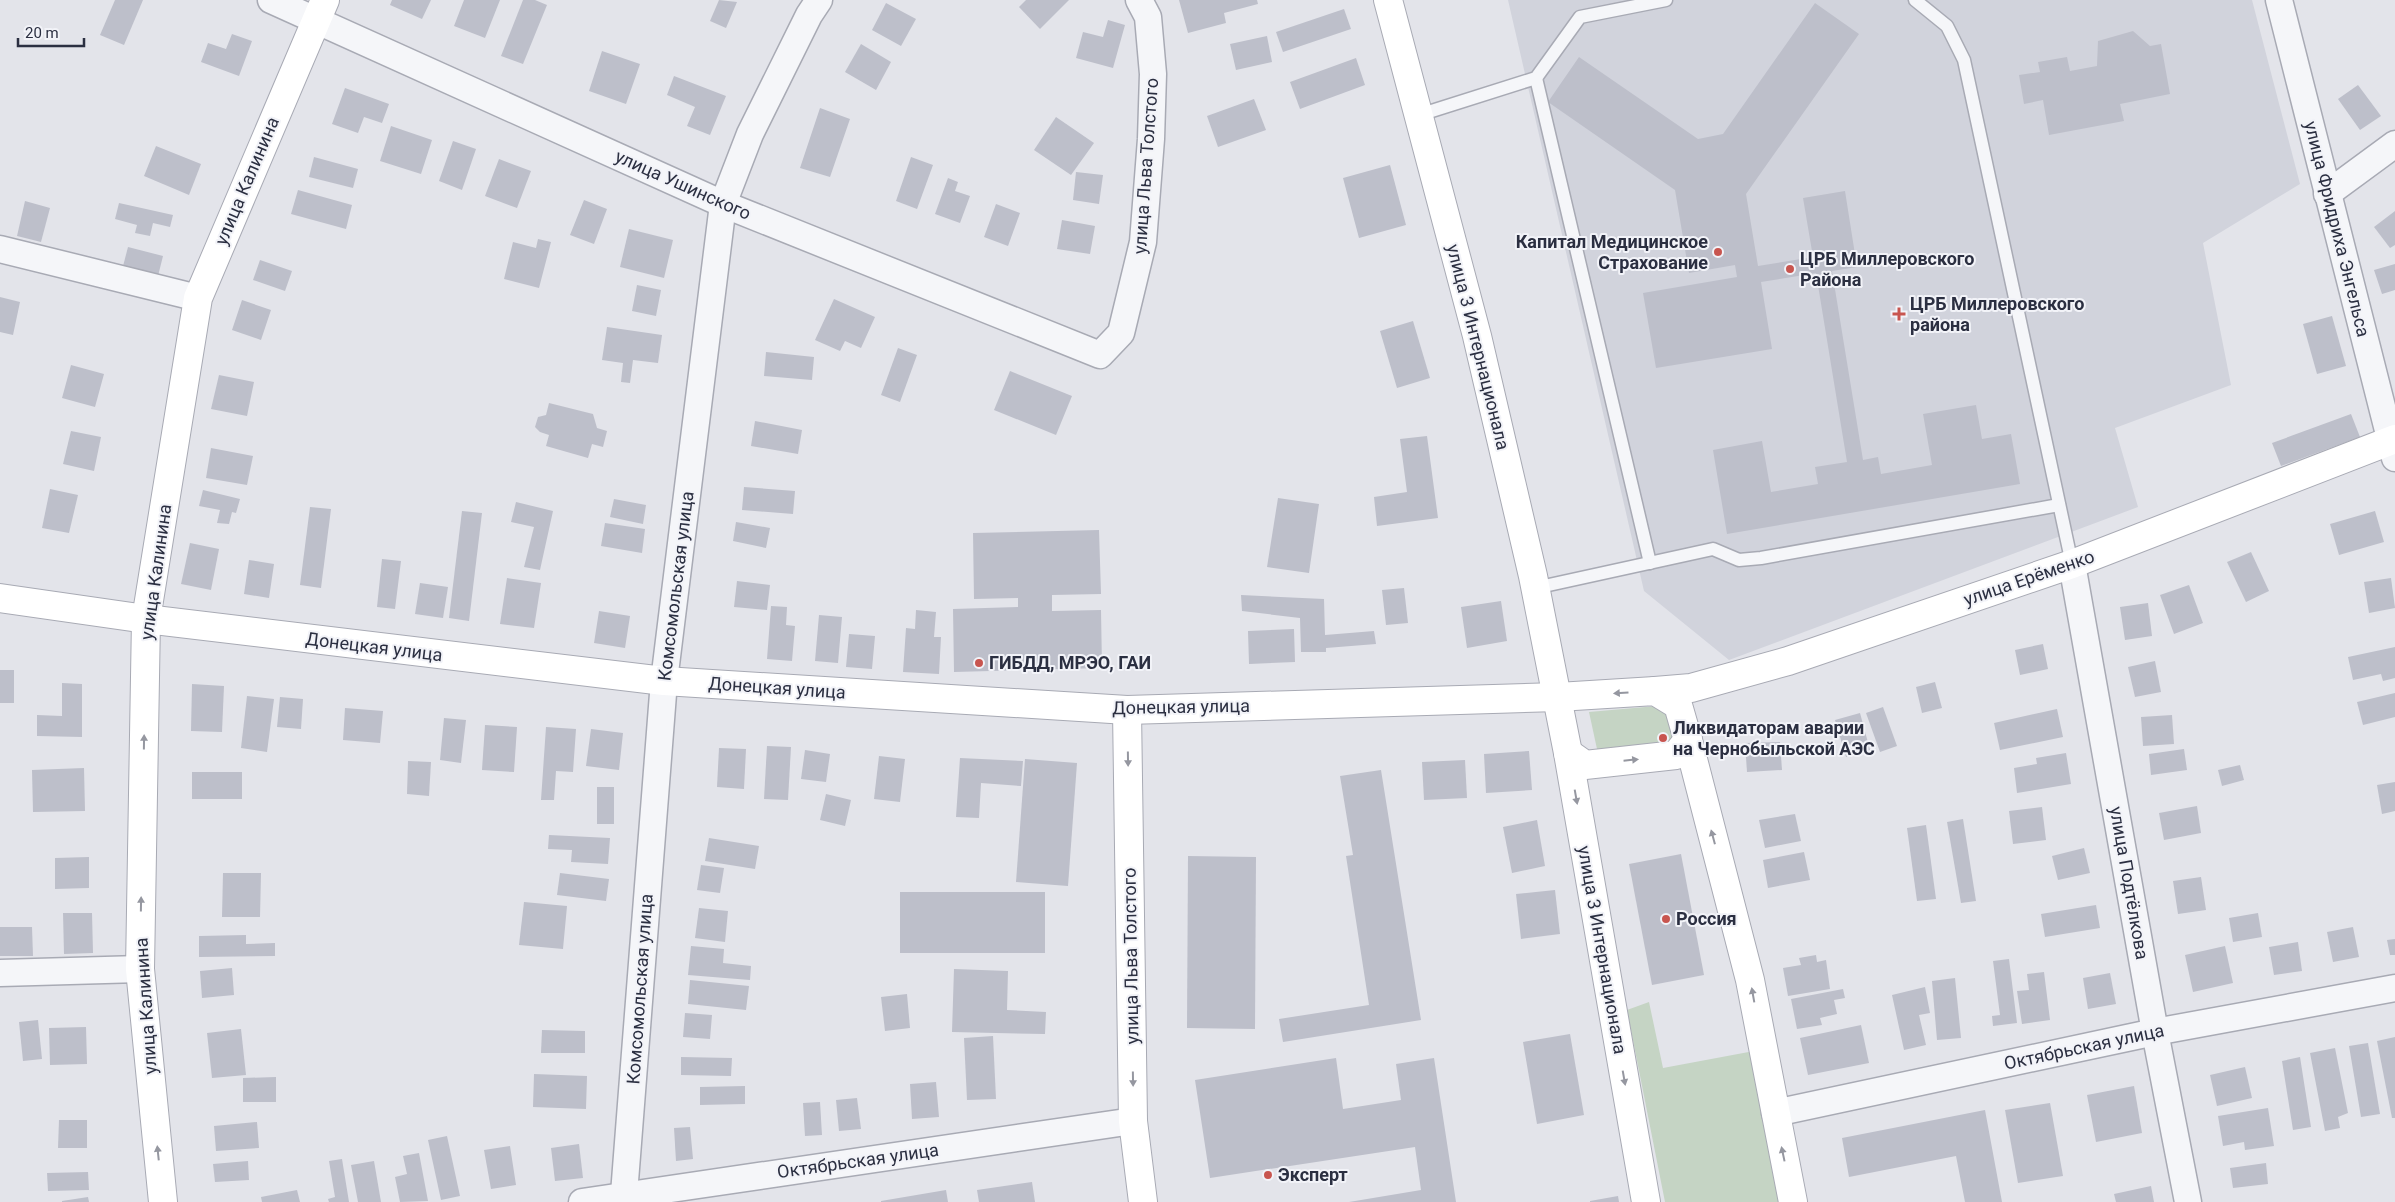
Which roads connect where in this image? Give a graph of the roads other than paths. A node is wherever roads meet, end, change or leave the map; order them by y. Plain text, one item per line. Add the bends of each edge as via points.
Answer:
1 (271, 0) edge
2 (818, 0) edge
3 (1139, 0) edge
4 (1388, 0) edge
5 (1666, 0) edge
6 (1915, 0) edge
7 (2287, 6) edge
8 (320, 10) edge
9 (1536, 78) junction
10 (1419, 115) junction
11 (2395, 144) edge
12 (2327, 194) junction
13 (724, 204) junction
14 (0, 249) edge
15 (198, 298) junction
16 (1100, 355) joint
17 (2394, 446) edge
18 (2059, 505) junction
19 (1650, 563) junction
20 (2072, 564) junction
21 (1535, 588) junction
22 (0, 598) edge
23 (146, 619) junction
24 (664, 681) junction
25 (1684, 697) junction
26 (1558, 698) junction
27 (1127, 710) junction
28 (1688, 740) junction
29 (1568, 753) junction
30 (140, 969) junction
31 (0, 973) edge
32 (2395, 988) edge
33 (2155, 1032) junction
34 (1775, 1113) junction
35 (1133, 1121) junction
36 (624, 1194) junction
37 (163, 1202) edge
38 (582, 1202) edge
39 (1143, 1202) edge
40 (1646, 1202) edge
41 (1793, 1202) edge
42 (2188, 1202) edge

1 - 8 street, улица Ушинского
2 - 13 street, Комсомольская улица via 750,134
3 - 16 street, улица Льва Толстого via 1148,17 1154,74 1144,242 1121,334
4 - 10 street, улица 3 Интернационала
5 - 9 lane via 1580,17
6 - 18 lane via 1947,26 1964,60
7 - 12 street, улица Фридриха Энгельса
8 - 13 street, улица Ушинского
8 - 15 street, улица Калинина
9 - 10 lane
9 - 19 lane
10 - 21 street, улица 3 Интернационала via 1477,336
11 - 12 street
12 - 17 street, улица Фридриха Энгельса
13 - 16 street, улица Ушинского
13 - 24 street, Комсомольская улица
14 - 15 street
15 - 23 street, улица Калинина
17 - 20 street, улица Ерёменко
18 - 19 lane via 1761,558 1739,560 1713,548
18 - 20 lane
19 - 21 lane
20 - 25 street, улица Ерёменко
20 - 33 street, улица Подтёлкова
21 - 26 street, улица 3 Интернационала
22 - 23 street, Донецкая улица
23 - 24 street, Донецкая улица
30 -> 23 street, улица Калинина
24 - 27 street, Донецкая улица
24 - 36 street, Комсомольская улица
25 -> 26 street, улица Ерёменко via 1655,691
25 - 28 street
26 - 27 street, Донецкая улица
26 - 29 street, улица 3 Интернационала
27 -> 35 street, улица Льва Толстого
29 -> 28 street via 1585,764 1676,755
34 -> 28 street via 1750,980
29 -> 40 street, улица 3 Интернационала
30 - 31 street
37 -> 30 street, улица Калинина
32 - 33 street, Октябрьская улица
33 - 34 street, Октябрьская улица
33 - 42 street, улица Подтёлкова
41 -> 34 street
35 - 36 street, Октябрьская улица
35 - 39 street, улица Льва Толстого
36 - 38 street, Октябрьская улица

